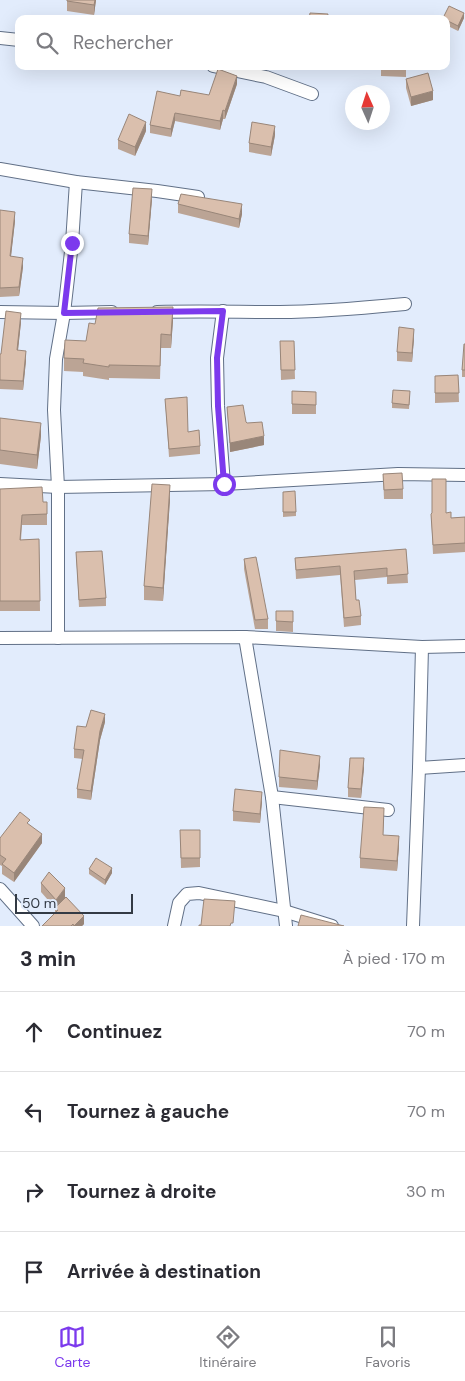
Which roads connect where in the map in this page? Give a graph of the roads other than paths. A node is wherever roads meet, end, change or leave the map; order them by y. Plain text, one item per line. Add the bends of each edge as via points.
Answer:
1 (0, 38) edge
2 (15, 40) edge
3 (232, 70) edge
4 (312, 94) dead end
5 (0, 169) edge
6 (76, 182) junction
7 (214, 200) edge
8 (405, 304) dead end
9 (223, 311) junction
10 (0, 312) edge
11 (126, 312) edge
12 (144, 312) edge
13 (64, 313) junction
14 (465, 475) edge
15 (0, 484) edge
16 (224, 484) junction
17 (58, 487) junction
18 (245, 637) junction
19 (0, 638) edge
20 (58, 638) junction
21 (465, 646) edge
22 (422, 647) junction
23 (465, 765) edge
24 (420, 768) junction
25 (272, 797) junction
26 (388, 810) dead end
27 (0, 889) edge
28 (284, 910) junction
29 (33, 926) edge
30 (174, 926) edge
31 (286, 926) edge
32 (332, 926) edge
33 (413, 926) edge

1 - 2 street
3 - 4 street via 266,77
5 - 6 street
6 - 7 street via 157,190
6 - 13 street
8 - 9 street via 348,310
9 - 12 street
9 - 16 street via 217,358
10 - 13 street
11 - 13 street
13 - 17 street via 56,359 54,402
14 - 16 street via 398,474
15 - 17 street
16 - 17 street
17 - 20 street
18 - 20 street
18 - 22 street
18 - 25 street
19 - 20 street
21 - 22 street
22 - 24 street
23 - 24 street
24 - 33 street
25 - 26 street
25 - 28 street
27 - 29 street
28 - 30 street via 199,893 187,894 179,903
28 - 31 street
28 - 32 street

